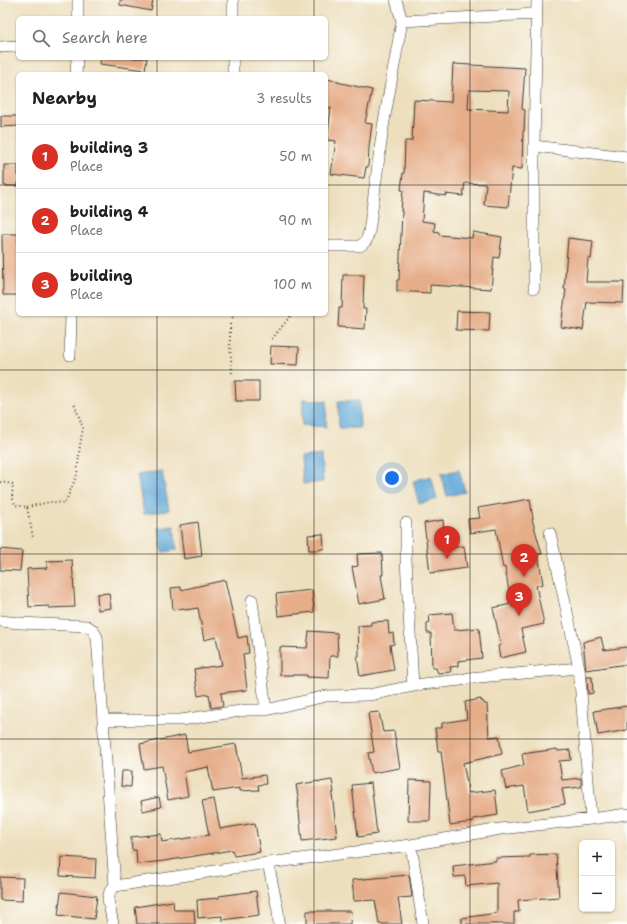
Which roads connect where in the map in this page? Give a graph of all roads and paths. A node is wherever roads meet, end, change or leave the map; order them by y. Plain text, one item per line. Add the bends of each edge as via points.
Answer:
1 (78, 0) edge
2 (233, 0) edge
3 (396, 0) edge
4 (537, 0) edge
5 (536, 14) junction
6 (78, 16) edge
7 (233, 16) edge
8 (402, 21) junction
9 (16, 46) edge
10 (0, 47) edge
11 (77, 60) edge
12 (233, 60) edge
13 (76, 72) edge
14 (233, 72) edge
15 (534, 146) junction
16 (627, 157) edge
17 (328, 246) edge
18 (534, 288) dead end
19 (71, 316) edge
20 (234, 316) edge
21 (290, 316) edge
22 (272, 338) dead end
23 (70, 355) dead end
24 (232, 373) dead end
25 (74, 403) dead end
26 (0, 482) edge
27 (27, 507) junction
28 (406, 523) dead end
29 (550, 533) dead end
30 (33, 537) dead end
31 (252, 600) dead end
32 (0, 621) edge
33 (579, 668) junction
34 (413, 686) junction
35 (266, 710) junction
36 (104, 720) junction
37 (627, 814) edge
38 (592, 819) junction
39 (411, 845) junction
40 (268, 863) junction
41 (115, 886) junction
42 (113, 924) edge
43 (280, 924) edge
44 (423, 924) edge

1 - 6 street
2 - 7 street
3 - 8 street
4 - 5 street
5 - 8 street
5 - 15 street
8 - 17 street via 383,127 369,232 366,241 360,246
9 - 10 street
11 - 13 street
12 - 14 street
15 - 16 street
15 - 18 street
19 - 23 street
20 - 24 path via 230,321
21 - 22 path
25 - 27 path via 83,428 77,475 65,503 50,502
26 - 27 path via 12,484 15,505
27 - 30 path
28 - 34 street
29 - 33 street
31 - 35 street
32 - 36 street via 87,626 94,630 97,637
33 - 34 street
33 - 38 street
34 - 35 street via 368,695 326,696
35 - 36 street via 247,710 181,720
36 - 41 street
37 - 38 street
38 - 39 street via 500,828
39 - 40 street
39 - 44 street
40 - 41 street
40 - 43 street
41 - 42 street via 110,891 108,899

